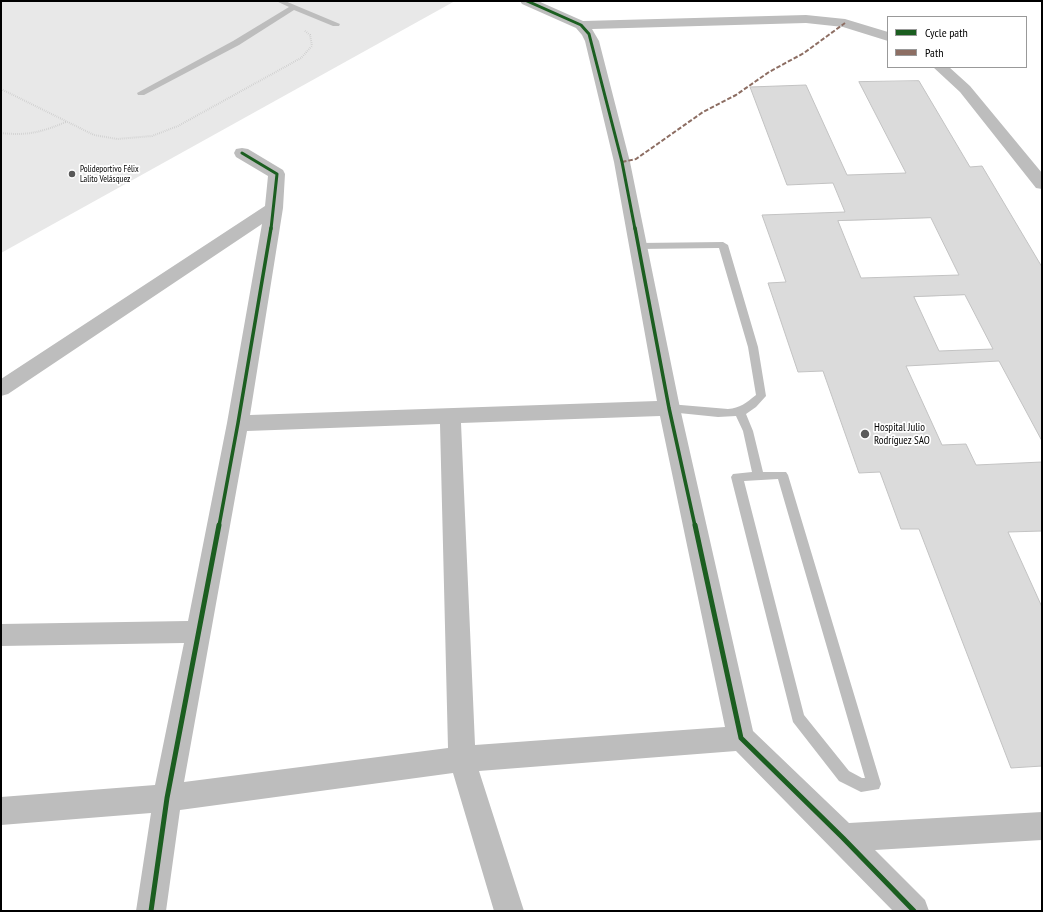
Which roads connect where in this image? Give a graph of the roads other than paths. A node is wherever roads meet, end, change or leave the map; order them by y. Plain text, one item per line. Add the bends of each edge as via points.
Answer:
1 (279, 1) edge
2 (527, 1) edge
3 (294, 7) junction
4 (336, 24) dead end
5 (581, 25) junction
6 (887, 37) edge
7 (941, 68) edge
8 (141, 93) dead end
9 (242, 153) dead end
10 (1042, 184) edge
11 (274, 208) junction
12 (639, 246) junction
13 (1, 389) edge
14 (669, 408) junction
15 (740, 412) junction
16 (450, 417) junction
17 (238, 423) junction
18 (758, 476) junction
19 (198, 632) junction
20 (1, 635) edge
21 (741, 738) junction
22 (462, 759) junction
23 (167, 798) junction
24 (1, 812) edge
25 (1042, 826) edge
26 (843, 838) junction
27 (151, 911) edge
28 (508, 911) edge
29 (914, 911) edge

1 - 3 lane
2 - 5 street
3 - 4 lane
3 - 8 lane via 236,43
5 - 6 street via 806,19 845,23
5 - 12 street via 592,41 622,162
7 - 10 street via 965,89
9 - 11 street via 277,174
11 - 13 street
11 - 17 street
12 - 14 street
12 - 15 lane via 723,245 753,347 761,396
14 - 15 lane via 727,414
14 - 16 street
14 - 21 street
15 - 18 lane via 748,431
16 - 17 street
16 - 22 street
17 - 19 street
18 - 18 lane via 782,475 874,784 861,784 844,776 798,718 737,477
19 - 20 street
19 - 23 street
21 - 22 street
21 - 26 street
22 - 23 street
22 - 28 street
23 - 24 street
23 - 27 street
25 - 26 street
26 - 29 street

